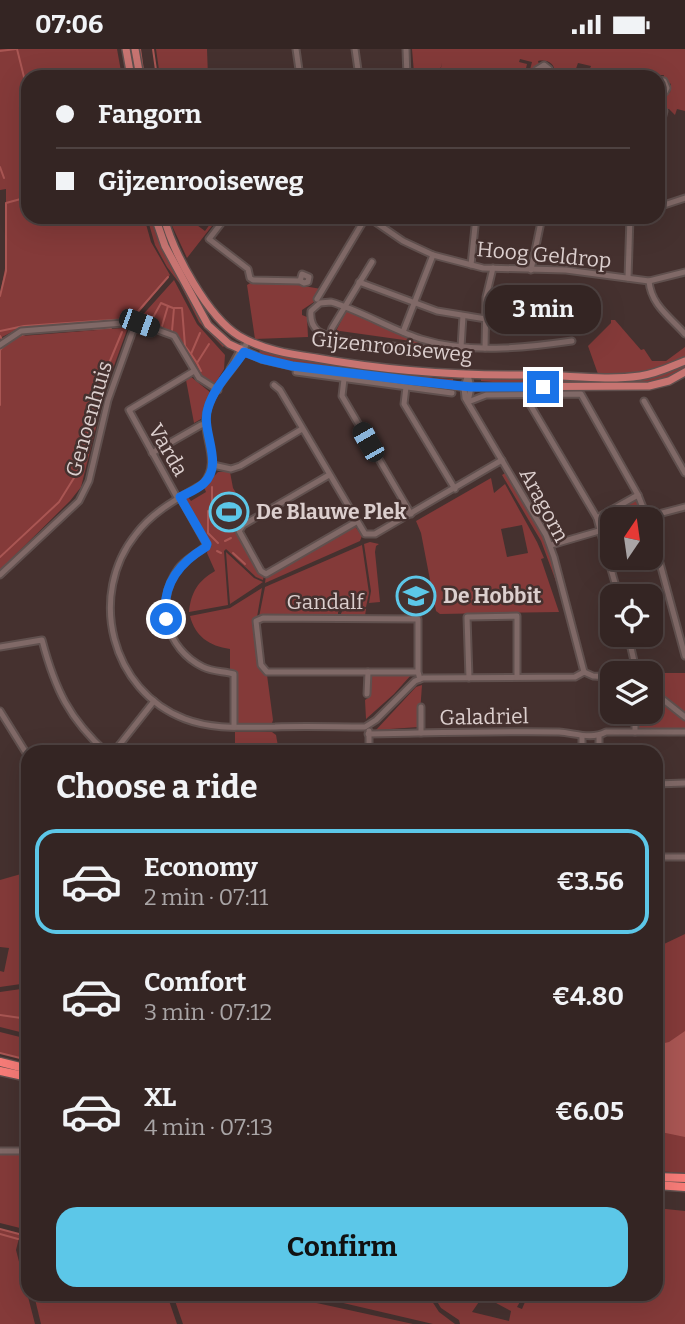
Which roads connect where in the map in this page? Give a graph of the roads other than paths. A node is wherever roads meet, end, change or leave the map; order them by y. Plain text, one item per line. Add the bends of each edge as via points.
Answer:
1 (126, 49) edge
2 (135, 49) edge
3 (296, 49) edge
4 (355, 49) edge
5 (406, 49) edge
6 (130, 70) edge
7 (139, 70) edge
8 (299, 70) edge
9 (358, 70) edge
10 (408, 70) edge
11 (685, 198) edge
12 (665, 205) edge
13 (157, 224) edge
14 (165, 224) edge
15 (221, 224) edge
16 (363, 224) edge
17 (378, 224) edge
18 (475, 224) edge
19 (541, 224) edge
20 (628, 224) edge
21 (433, 254) junction
22 (372, 262) dead end
23 (471, 265) junction
24 (493, 268) junction
25 (531, 269) junction
26 (685, 272) edge
27 (628, 278) junction
28 (300, 281) dead end
29 (649, 281) junction
30 (359, 282) junction
31 (317, 299) dead end
32 (413, 303) junction
33 (344, 308) junction
34 (463, 316) junction
35 (486, 319) junction
36 (136, 322) junction
37 (403, 333) junction
38 (685, 334) edge
39 (330, 335) junction
40 (247, 341) junction
41 (572, 341) dead end
42 (0, 345) edge
43 (442, 345) junction
44 (461, 347) junction
45 (485, 348) junction
46 (242, 351) junction
47 (685, 361) edge
48 (194, 371) junction
49 (296, 372) dead end
50 (685, 372) edge
51 (468, 374) junction
52 (344, 379) junction
53 (274, 385) dead end
54 (407, 387) junction
55 (467, 387) junction
56 (218, 390) junction
57 (452, 393) dead end
58 (528, 395) junction
59 (644, 401) dead end
60 (468, 402) junction
61 (206, 424) junction
62 (302, 429) junction
63 (152, 453) junction
64 (502, 460) junction
65 (213, 465) junction
66 (685, 473) edge
67 (329, 475) junction
68 (454, 489) junction
69 (638, 495) junction
70 (179, 498) junction
71 (643, 507) edge
72 (685, 507) edge
73 (411, 514) junction
74 (663, 514) edge
75 (597, 518) junction
76 (356, 521) junction
77 (599, 531) joint
78 (551, 545) junction
79 (661, 571) edge
80 (0, 575) edge
81 (0, 647) edge
82 (685, 656) edge
83 (368, 672) junction
84 (418, 672) junction
85 (584, 672) junction
86 (600, 676) edge
87 (517, 677) junction
88 (468, 678) junction
89 (420, 679) junction
90 (367, 694) dead end
91 (663, 700) edge
92 (154, 701) junction
93 (421, 707) dead end
94 (0, 711) edge
95 (685, 717) edge
96 (635, 724) edge
97 (369, 726) junction
98 (234, 727) junction
99 (635, 732) junction
100 (685, 732) edge
101 (421, 733) junction
102 (369, 734) junction
103 (582, 736) junction
104 (599, 736) junction
105 (21, 745) edge
106 (99, 745) edge
107 (119, 745) edge
108 (369, 745) edge
109 (582, 745) edge
110 (599, 745) edge
111 (685, 783) edge
112 (663, 784) edge
113 (663, 857) edge
114 (685, 857) edge
115 (0, 1062) edge
116 (21, 1067) edge
117 (0, 1071) edge
118 (21, 1076) edge
119 (0, 1151) edge
120 (21, 1151) edge
121 (663, 1177) edge
122 (685, 1178) edge
123 (663, 1185) edge
124 (685, 1187) edge

1 - 6 main road
2 - 7 main road
3 - 8 street
4 - 9 street
5 - 10 street
11 - 12 street
13 - 46 main road, Gijzenrooiseweg via 164,246 208,325
14 - 40 main road, Gijzenrooiseweg via 205,303
15 - 28 street via 209,239 248,269 250,278
16 - 31 street
17 - 21 street, Hoog Geldrop
18 - 23 street
19 - 25 street
20 - 27 street
21 - 23 street, Hoog Geldrop
21 - 32 street
22 - 30 street
23 - 24 street, Hoog Geldrop
24 - 25 street, Hoog Geldrop
24 - 35 street
25 - 27 street, Hoog Geldrop
26 - 29 street, Hoog Geldrop
27 - 29 street, Hoog Geldrop
29 - 38 street via 657,306
30 - 32 street
30 - 33 street
32 - 34 street
32 - 37 street
33 - 37 street
33 - 39 street
33 - 39 street via 326,302 311,311 316,329
34 - 35 street
34 - 44 street
35 - 45 street
36 - 42 street via 20,331
36 - 48 street via 174,336
36 - 80 street, Genoenhuis via 108,400 85,492
37 - 43 street
39 - 43 street via 415,348
40 - 46 street
40 - 51 main road, Gijzenrooiseweg via 353,365
41 - 45 street
43 - 44 street
44 - 45 street
46 - 55 main road, Gijzenrooiseweg via 292,366
46 - 56 street
47 - 51 main road, Gijzenrooiseweg via 632,377
48 - 56 street
48 - 63 street, Varda via 129,410
49 - 52 street
50 - 55 main road, Gijzenrooiseweg via 649,386
51 - 55 street
52 - 54 street
52 - 73 street via 342,396
53 - 62 street
54 - 57 street
54 - 68 street via 404,404
55 - 60 street, Aragorn
56 - 61 street
58 - 60 street, Gijzenrooiseweg via 486,395
58 - 69 street, Gijzenrooiseweg via 580,394
58 - 75 street
59 - 66 street
60 - 64 street, Aragorn
61 - 63 street
61 - 65 street
62 - 65 street via 240,466
62 - 67 street
63 - 70 street, Varda
64 - 68 street
64 - 78 street, Aragorn
65 - 70 street via 203,484
67 - 76 street
67 - 76 street via 241,527 240,535 251,555 261,571 268,573
68 - 73 street
69 - 71 street
69 - 75 street
70 - 92 street via 134,535 120,560 111,596 111,625 120,657
70 - 98 street, Varda via 207,544 183,563 170,583 167,623 188,658 212,671 234,674
72 - 74 street
73 - 76 street via 375,534 365,534
75 - 77 street
77 - 78 street
78 - 85 street, Aragorn
79 - 82 street
81 - 106 street via 42,641 64,702
83 - 84 street
83 - 84 street, Gandalf via 267,671 261,665 255,624 258,619 418,619
83 - 90 street
84 - 89 street
85 - 86 street
85 - 87 street via 575,677
87 - 88 street
87 - 88 street via 517,616 467,617
88 - 89 street
89 - 97 street
91 - 95 street
92 - 98 street via 194,722
92 - 107 street
93 - 101 street
94 - 105 street
96 - 99 street
97 - 98 street
97 - 102 street
99 - 100 street, Galadriel
99 - 104 street, Galadriel
101 - 102 street, Galadriel
101 - 103 street, Galadriel via 576,732
102 - 108 street
103 - 104 street, Galadriel
103 - 109 street
104 - 110 street
111 - 112 street
113 - 114 street
115 - 116 highway
117 - 118 highway
119 - 120 street
121 - 122 highway
123 - 124 highway

